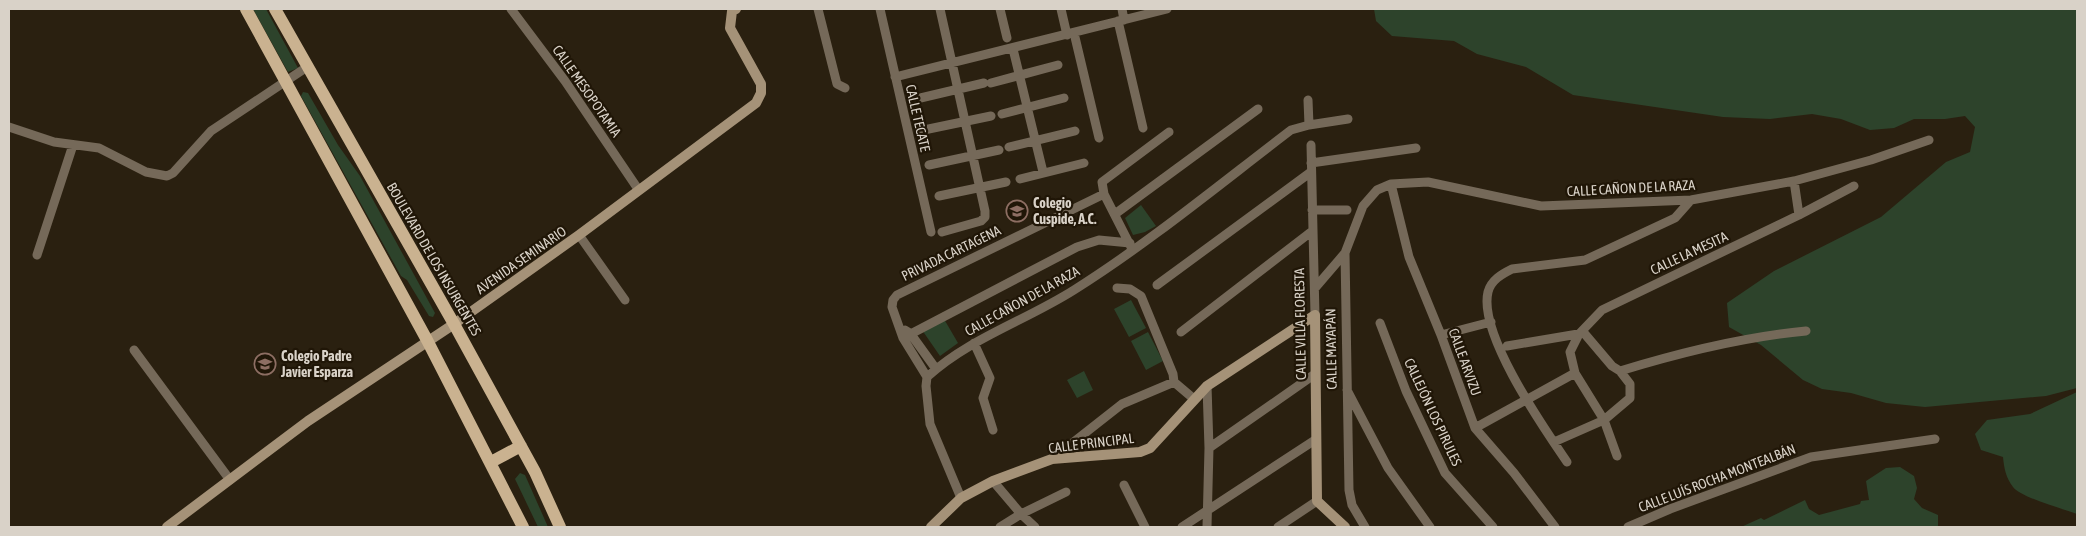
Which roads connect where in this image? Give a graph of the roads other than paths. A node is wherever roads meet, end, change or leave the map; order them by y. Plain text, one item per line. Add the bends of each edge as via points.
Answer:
1 (246, 9) edge
2 (275, 9) edge
3 (511, 9) edge
4 (736, 9) edge
5 (818, 9) edge
6 (880, 9) edge
7 (940, 9) edge
8 (1000, 9) edge
9 (1061, 9) edge
10 (1122, 9) edge
11 (1167, 9) edge
12 (1121, 21) junction
13 (1071, 34) junction
14 (1007, 38) dead end
15 (1013, 49) junction
16 (954, 63) junction
17 (1058, 65) dead end
18 (307, 67) junction
19 (1018, 74) junction
20 (895, 77) junction
21 (283, 81) junction
22 (845, 88) dead end
23 (959, 88) junction
24 (1064, 98) dead end
25 (912, 100) dead end
26 (1308, 100) dead end
27 (1028, 107) junction
28 (1258, 109) dead end
29 (1002, 114) dead end
30 (991, 116) dead end
31 (1348, 119) dead end
32 (966, 120) junction
33 (1310, 125) junction
34 (9, 127) edge
35 (1143, 128) dead end
36 (919, 131) dead end
37 (1075, 131) dead end
38 (1169, 132) dead end
39 (1099, 138) dead end
40 (1035, 140) junction
41 (1929, 140) dead end
42 (73, 145) junction
43 (1310, 145) dead end
44 (1009, 147) dead end
45 (1416, 148) dead end
46 (998, 150) dead end
47 (973, 154) junction
48 (1084, 163) dead end
49 (929, 164) dead end
50 (1311, 168) junction
51 (1043, 172) junction
52 (1020, 178) dead end
53 (1794, 181) junction
54 (1006, 182) dead end
55 (1391, 184) junction
56 (1854, 186) dead end
57 (980, 187) junction
58 (638, 189) junction
59 (1104, 194) junction
60 (938, 196) dead end
61 (1691, 200) junction
62 (1312, 210) junction
63 (1347, 210) dead end
64 (1115, 214) junction
65 (1800, 215) junction
66 (931, 232) dead end
67 (942, 232) dead end
68 (1311, 232) junction
69 (579, 235) junction
70 (1131, 246) junction
71 (1345, 253) junction
72 (37, 255) dead end
73 (1157, 285) dead end
74 (1117, 288) dead end
75 (1314, 288) junction
76 (625, 300) dead end
77 (1315, 315) junction
78 (1491, 322) junction
79 (1380, 323) dead end
80 (454, 324) junction
81 (1806, 331) dead end
82 (1181, 332) dead end
83 (1579, 334) junction
84 (1441, 335) junction
85 (906, 336) junction
86 (427, 340) junction
87 (974, 343) junction
88 (1507, 346) dead end
89 (134, 350) dead end
90 (936, 369) junction
91 (1620, 371) junction
92 (1575, 373) junction
93 (1315, 374) junction
94 (927, 377) junction
95 (1174, 382) junction
96 (1207, 386) junction
97 (1346, 387) junction
98 (1194, 399) junction
99 (1527, 400) junction
100 (1604, 420) junction
101 (1475, 428) junction
102 (994, 430) dead end
103 (1935, 439) dead end
104 (1315, 440) junction
105 (1554, 442) junction
106 (521, 446) junction
107 (1209, 448) junction
108 (1617, 456) dead end
109 (1052, 459) junction
110 (491, 462) junction
111 (1568, 462) dead end
112 (230, 480) junction
113 (994, 482) junction
114 (1124, 485) dead end
115 (1066, 492) dead end
116 (961, 498) junction
117 (1317, 502) junction
118 (1207, 512) junction
119 (1020, 514) junction
120 (167, 527) edge
121 (523, 527) edge
122 (560, 527) edge
123 (931, 527) edge
124 (1000, 527) edge
125 (1035, 527) edge
126 (1145, 527) edge
127 (1182, 527) edge
128 (1207, 527) edge
129 (1278, 527) edge
130 (1345, 527) edge
131 (1365, 527) edge
132 (1430, 527) edge
133 (1493, 527) edge
134 (1555, 527) edge
135 (1628, 527) edge

1 - 21 main road
2 - 18 main road, BOULEVARD DE LOS INSURGENTES
3 - 58 street, CALLE MESOPOTAMIA
4 - 58 street, AVENIDA SEMINARIO via 732,11 730,28 761,84 756,103
5 - 22 street via 837,84
6 - 20 street, CALLE TECATE
7 - 16 street
8 - 14 street
9 - 13 street
10 - 12 street
11 - 12 street
12 - 13 street
12 - 35 street
13 - 15 street
13 - 39 street
15 - 16 street
15 - 19 street
16 - 20 street
16 - 23 street
17 - 19 street
18 - 21 street
18 - 80 main road, BOULEVARD DE LOS INSURGENTES
19 - 23 street
19 - 27 street
20 - 66 street, CALLE TECATE
21 - 42 street via 211,132 167,176 146,172 99,148
21 - 86 main road
23 - 25 street
23 - 32 street
24 - 27 street
26 - 33 street
27 - 29 street
27 - 40 street
28 - 64 street
30 - 32 street
31 - 33 street, CALLE CAÑON DE LA RAZA
32 - 36 street
32 - 47 street
33 - 70 street, CALLE CAÑON DE LA RAZA via 1291,130
34 - 42 street
37 - 40 street
38 - 59 street via 1102,182
40 - 44 street
40 - 51 street
41 - 53 street, CALLE CAÑON DE LA RAZA
42 - 72 street
43 - 50 street, CALLE VILLA FLORESTA
45 - 50 street
46 - 47 street
47 - 49 street
47 - 57 street
48 - 51 street
50 - 62 street, CALLE VILLA FLORESTA
50 - 73 street
51 - 52 street
53 - 61 street, CALLE CAÑON DE LA RAZA
53 - 65 street
54 - 57 street
55 - 61 street, CALLE CAÑON DE LA RAZA via 1437,183 1541,206
55 - 71 street, CALLE MAYAPÁN via 1368,198
55 - 84 street, CALLE ARVIZU via 1409,257
56 - 65 street, CALLE LA MESITA
57 - 60 street
57 - 67 street via 985,217 981,222
58 - 69 street, AVENIDA SEMINARIO
59 - 64 street
59 - 85 street, PRIVADA CARTAGENA via 897,295 892,307
61 - 78 street via 1675,218 1585,260 1512,269 1502,274 1494,280 1488,292
62 - 63 street
62 - 68 street, CALLE VILLA FLORESTA
64 - 70 street
65 - 83 street, CALLE LA MESITA via 1602,310
68 - 75 street, CALLE VILLA FLORESTA
68 - 82 street
69 - 76 street
69 - 80 street, AVENIDA SEMINARIO
70 - 85 street via 1099,240 1077,247
70 - 87 street, CALLE CAÑON DE LA RAZA via 1073,291
71 - 75 street
71 - 97 street, CALLE MAYAPÁN
74 - 95 street via 1130,289 1141,296
75 - 77 street, CALLE VILLA FLORESTA
77 - 93 street, CALLE VILLA FLORESTA
77 - 96 street, CALLE PRINCIPAL
78 - 84 street
78 - 99 street via 1511,372
79 - 133 street, CALLEJÓN LOS PIRULES via 1406,392 1445,473
80 - 86 street, AVENIDA SEMINARIO
80 - 106 main road, BOULEVARD DE LOS INSURGENTES
81 - 91 street via 1762,335 1704,347
83 - 88 street
83 - 91 street via 1588,334 1596,349
83 - 92 street, CALLE LA MESITA via 1570,352
84 - 101 street, CALLE ARVIZU
85 - 90 street, PRIVADA CARTAGENA
85 - 94 street
86 - 110 main road
86 - 112 street, AVENIDA SEMINARIO via 308,421
87 - 90 street, CALLE CAÑON DE LA RAZA
87 - 102 street via 990,378 983,398
89 - 112 street
90 - 94 street, CALLE CAÑON DE LA RAZA
91 - 100 street via 1630,384 1630,398
92 - 99 street
92 - 100 street, CALLE LA MESITA
93 - 104 street, CALLE VILLA FLORESTA
93 - 107 street
94 - 116 street via 930,424
95 - 98 street
95 - 109 street via 1122,404
96 - 98 street, CALLE PRINCIPAL
96 - 107 street
97 - 131 street, CALLE MAYAPÁN via 1349,490 1352,505
97 - 132 street via 1388,468
98 - 109 street, CALLE PRINCIPAL via 1159,442 1150,448 1140,452
99 - 101 street
99 - 105 street
100 - 105 street
100 - 108 street, CALLE LA MESITA
101 - 134 street, CALLE ARVIZU
103 - 135 street, CALLE LUÍS ROCHA MONTEALBÁN via 1810,457 1670,508
104 - 117 street, CALLE VILLA FLORESTA
104 - 118 street
105 - 111 street
106 - 110 main road
106 - 122 main road, BOULEVARD DE LOS INSURGENTES
107 - 118 street
109 - 113 street, CALLE PRINCIPAL
110 - 121 main road
112 - 120 street, AVENIDA SEMINARIO
113 - 116 street, CALLE PRINCIPAL
113 - 119 street
114 - 126 street
115 - 119 street
116 - 123 street, CALLE PRINCIPAL
117 - 129 street
117 - 130 street
118 - 127 street
118 - 128 street
119 - 124 street
119 - 125 street

